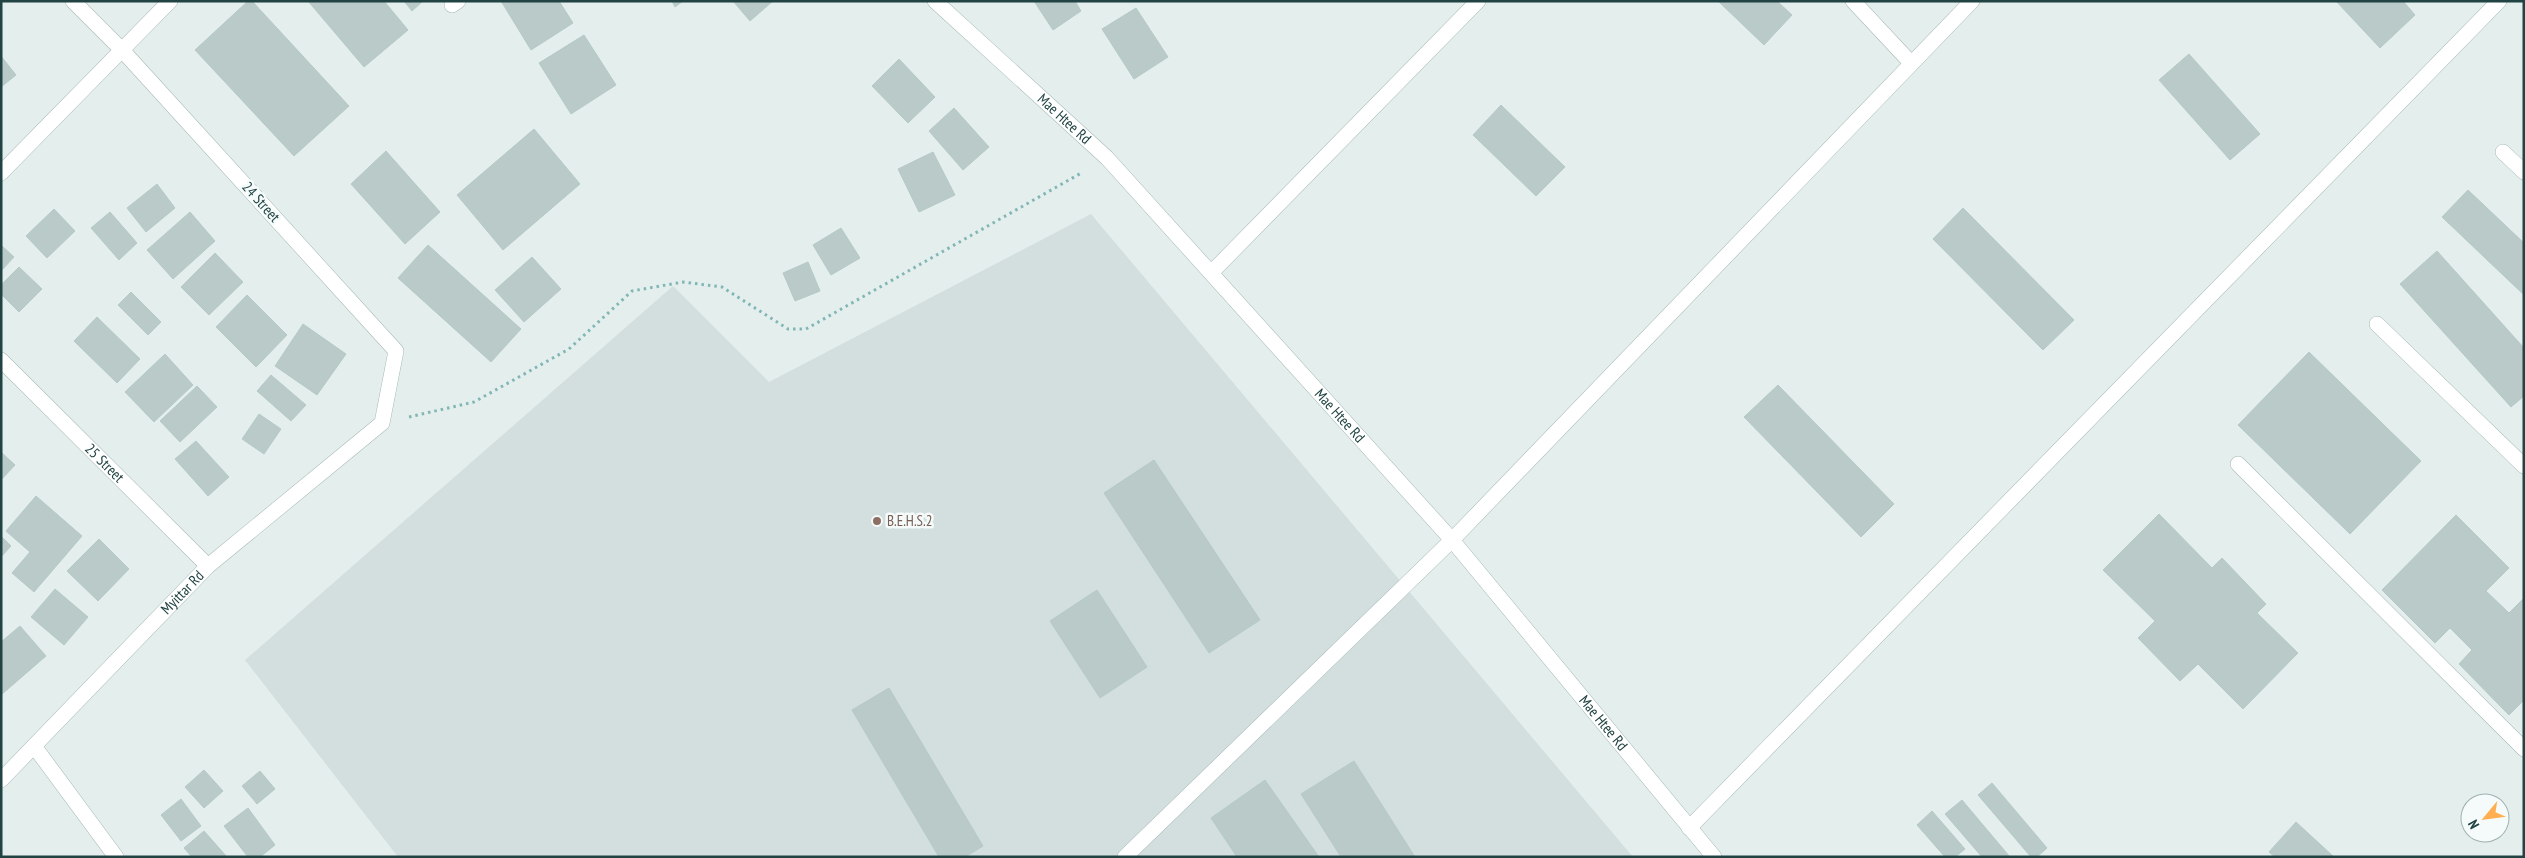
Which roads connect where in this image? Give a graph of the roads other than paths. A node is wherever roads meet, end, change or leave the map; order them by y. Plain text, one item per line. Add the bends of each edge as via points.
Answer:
1 (73, 1) edge
2 (170, 1) edge
3 (935, 1) edge
4 (1478, 1) edge
5 (1853, 1) edge
6 (1972, 1) edge
7 (2499, 1) edge
8 (122, 50) junction
9 (1911, 63) junction
10 (2503, 152) dead end
11 (2524, 172) edge
12 (1, 174) edge
13 (1211, 273) junction
14 (2377, 324) dead end
15 (1, 360) edge
16 (382, 423) joint
17 (2238, 464) dead end
18 (2524, 466) edge
19 (1452, 540) junction
20 (208, 566) junction
21 (34, 746) junction
22 (2524, 750) edge
23 (1, 780) edge
24 (1689, 828) junction
25 (116, 857) edge
26 (1125, 857) edge
27 (1714, 857) edge

1 - 8 street, 24 Street
2 - 8 street
3 - 13 street, Mae Htee Rd via 1107,158
4 - 13 street
5 - 9 street
6 - 9 street
7 - 24 street
8 - 12 street
8 - 16 street, 24 Street via 396,351
9 - 19 street
10 - 11 street
13 - 19 street, Mae Htee Rd
14 - 18 street
15 - 20 street, 25 Street
16 - 20 street, Myittar Rd
17 - 22 street
19 - 24 street, Mae Htee Rd
19 - 26 street
20 - 21 street, Myittar Rd
21 - 23 street, Myittar Rd
21 - 25 street
24 - 27 street, Mae Htee Rd

